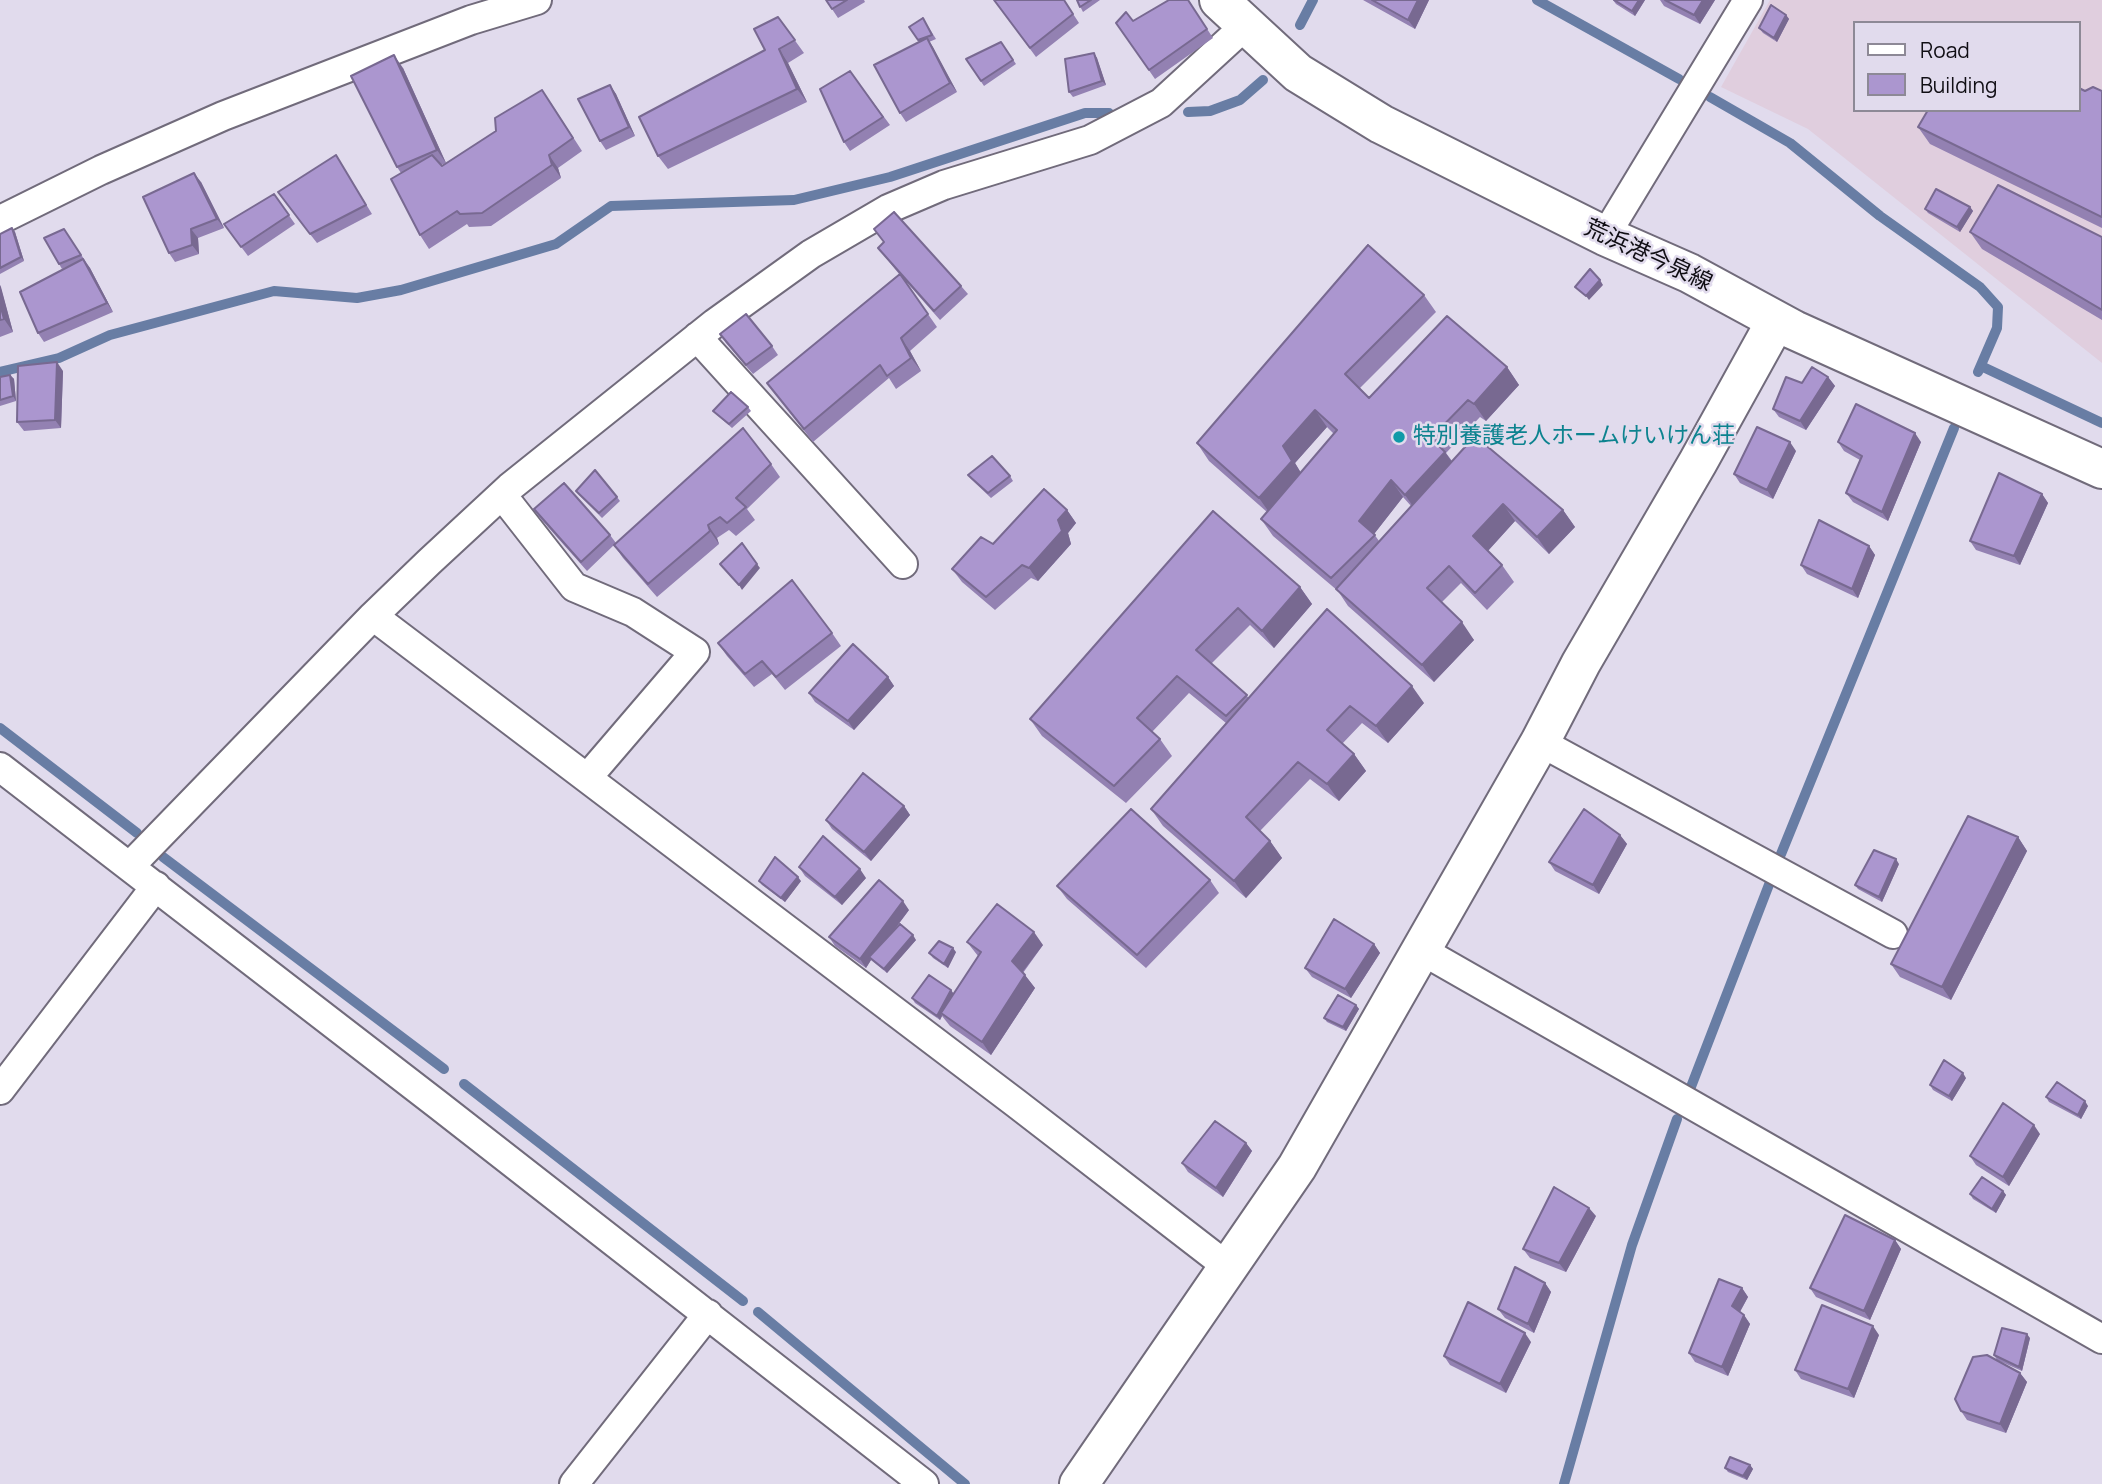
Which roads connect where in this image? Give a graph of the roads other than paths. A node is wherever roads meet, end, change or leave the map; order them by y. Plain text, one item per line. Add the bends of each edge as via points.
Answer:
1 (537, 0) edge
2 (1748, 0) edge
3 (1233, 13) edge
4 (0, 220) edge
5 (1605, 236) junction
6 (1776, 321) junction
7 (697, 337) junction
8 (2102, 470) edge
9 (502, 495) junction
10 (903, 564) dead end
11 (373, 616) junction
12 (1540, 742) junction
13 (0, 767) edge
14 (587, 778) junction
15 (130, 866) junction
16 (156, 886) junction
17 (1893, 934) dead end
18 (1421, 950) junction
19 (0, 1090) edge
20 (1228, 1268) junction
21 (708, 1314) junction
22 (2102, 1339) edge
23 (574, 1484) edge
24 (924, 1484) edge
25 (1079, 1484) edge

1 - 4 street via 471,20 223,116
2 - 5 street
3 - 5 street, 荒浜港今泉線 via 1298,73 1342,102
3 - 7 street via 1161,103 1090,140 944,185 888,209 811,254
5 - 6 street, 荒浜港今泉線 via 1689,273
6 - 8 street, 荒浜港今泉線
6 - 12 street
7 - 9 street
7 - 10 street
9 - 11 street
9 - 14 street via 574,587 633,611 695,652
11 - 14 street
11 - 15 street
12 - 17 street
12 - 18 street
13 - 15 street
14 - 20 street
15 - 16 street
16 - 19 street
16 - 21 street
18 - 20 street via 1297,1167
18 - 22 street
20 - 25 street
21 - 23 street
21 - 24 street

